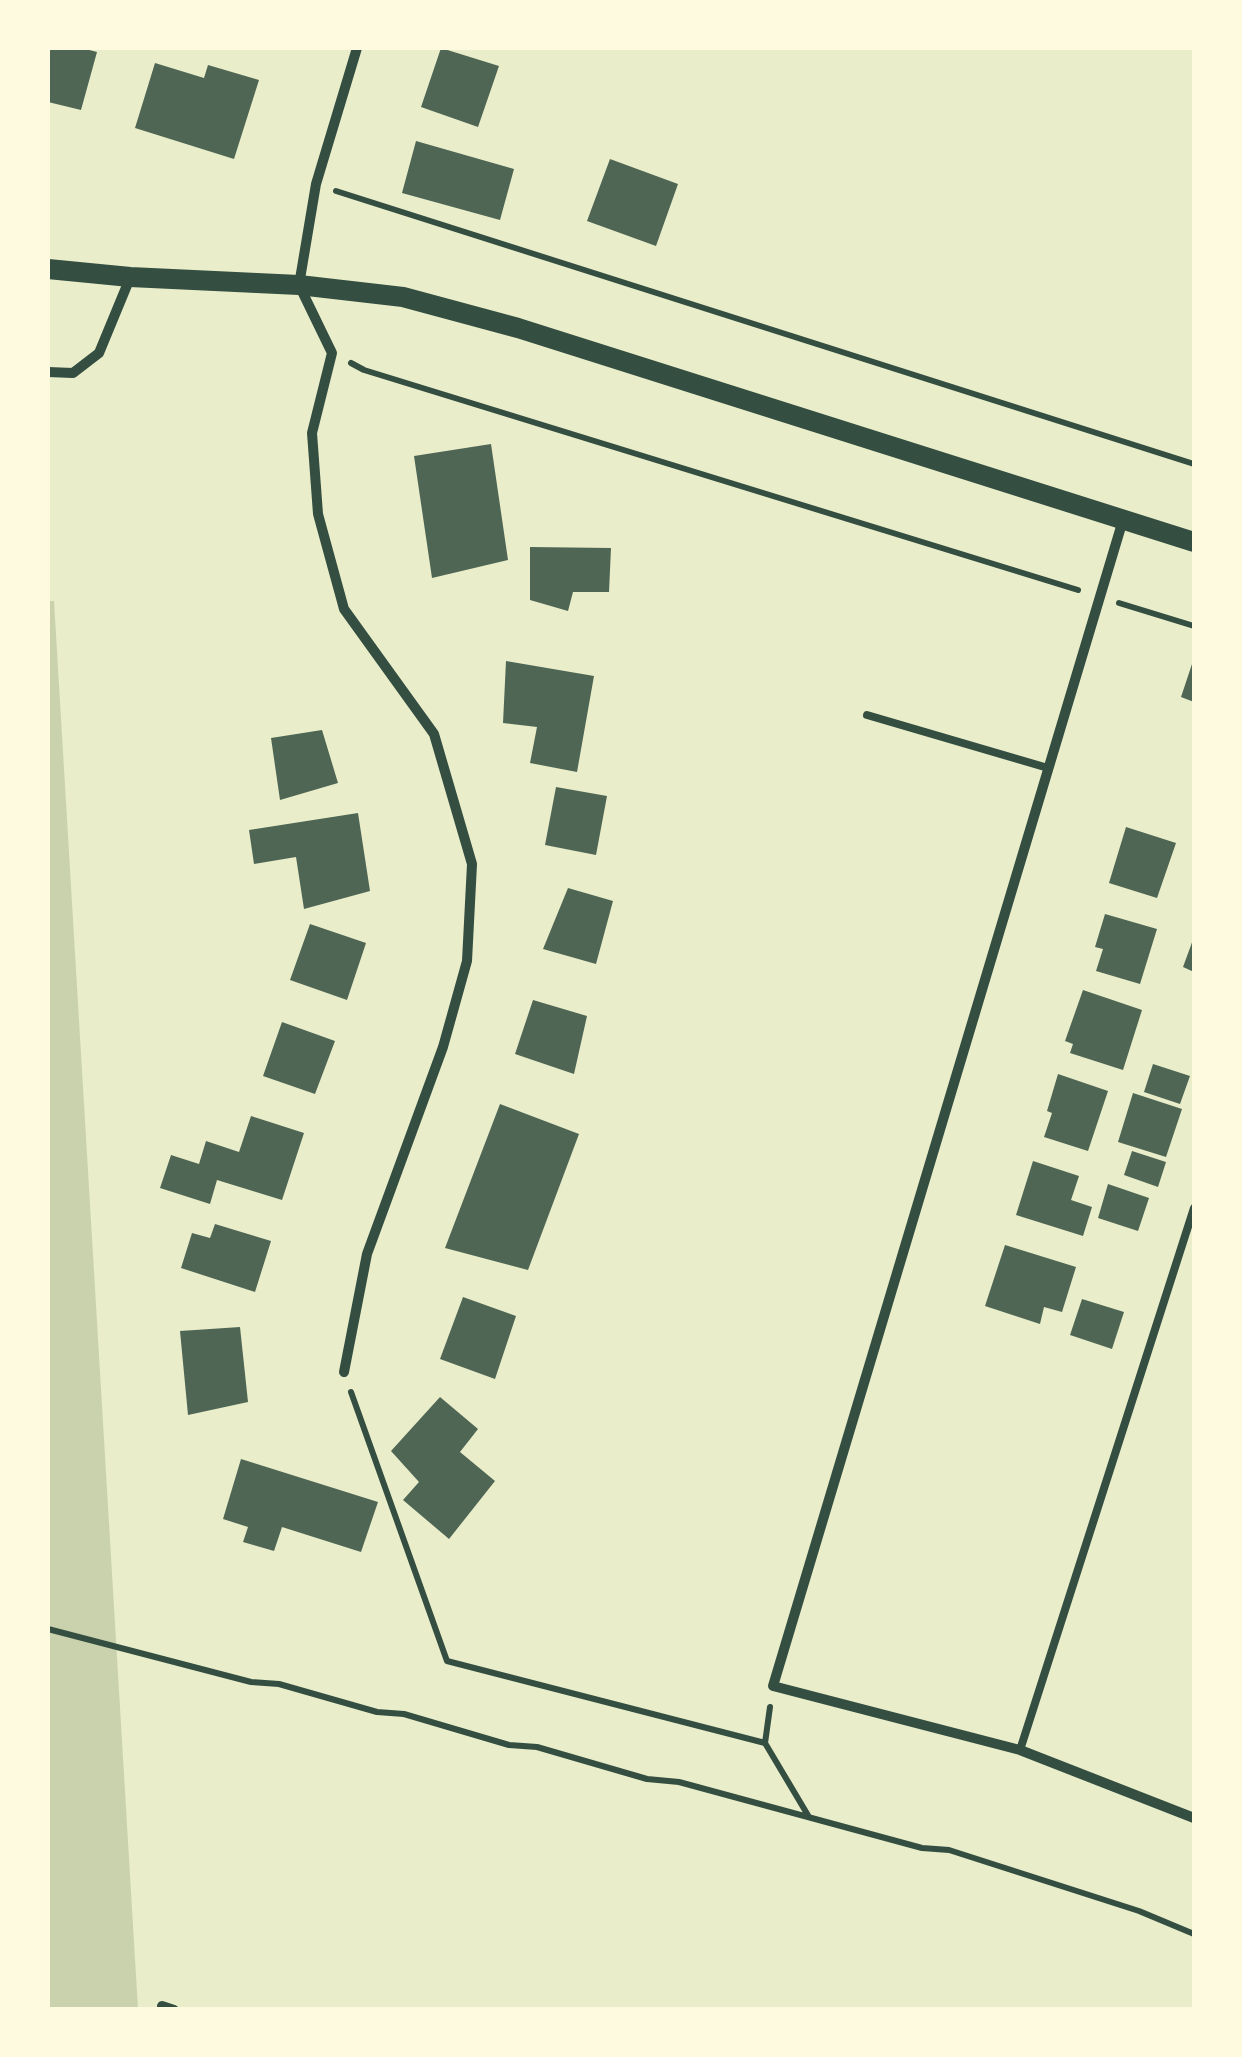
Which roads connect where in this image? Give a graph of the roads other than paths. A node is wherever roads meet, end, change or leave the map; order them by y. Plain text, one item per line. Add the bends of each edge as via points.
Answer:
1 (357, 48) edge
2 (48, 269) edge
3 (130, 277) junction
4 (299, 284) junction
5 (48, 372) edge
6 (1123, 520) junction
7 (1194, 542) edge
8 (867, 715) dead end
9 (1048, 768) junction
10 (1194, 1208) edge
11 (344, 1372) road end
12 (1020, 1750) junction
13 (1194, 1818) edge

1 - 4 street via 316,184
2 - 3 main road
3 - 4 main road
3 - 5 street via 99,353 73,373
4 - 6 main road via 402,297 518,328
4 - 11 street via 332,353 312,432 318,514 344,609 434,734 472,864 466,961 443,1047 368,1254
6 - 7 main road
6 - 9 street
8 - 9 lane
9 - 12 street via 773,1686
10 - 12 lane
12 - 13 street

